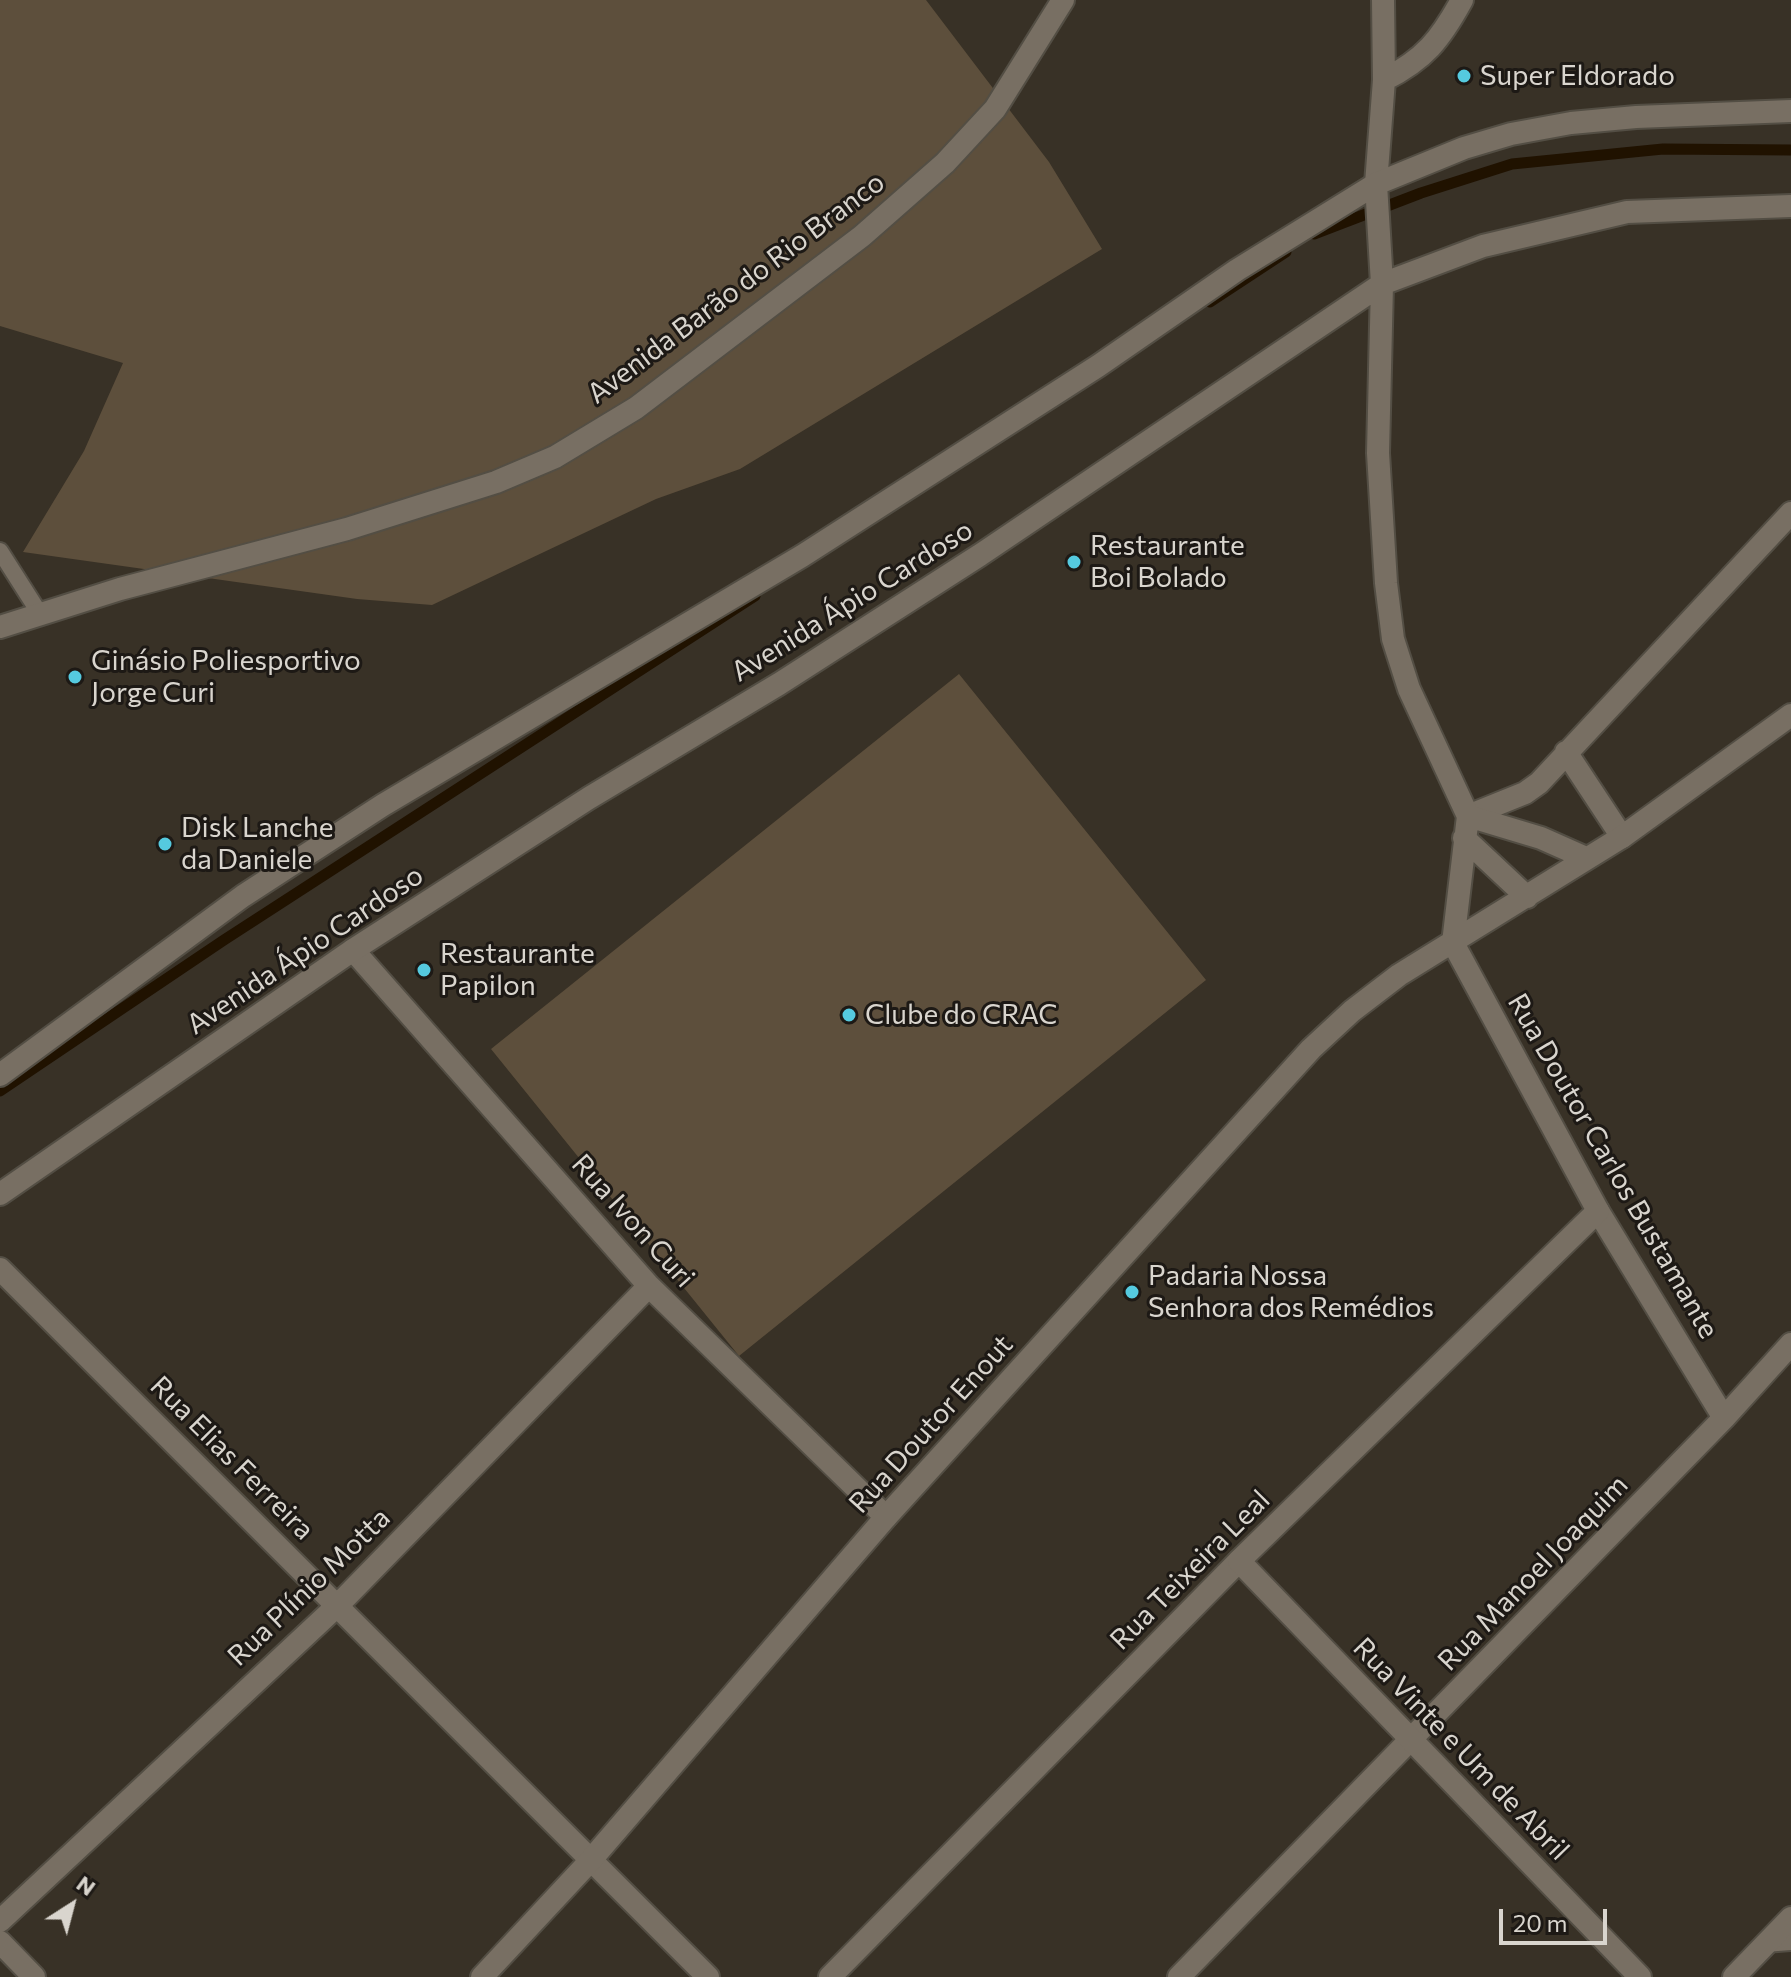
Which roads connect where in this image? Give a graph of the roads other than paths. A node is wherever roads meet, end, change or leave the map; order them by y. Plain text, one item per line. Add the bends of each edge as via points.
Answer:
1 (1063, 0) edge
2 (1383, 0) edge
3 (1462, 0) edge
4 (1384, 80) junction
5 (1791, 111) edge
6 (1377, 191) junction
7 (1791, 206) edge
8 (1382, 278) junction
9 (1791, 513) edge
10 (0, 551) edge
11 (40, 614) junction
12 (0, 627) edge
13 (1789, 719) edge
14 (1566, 752) junction
15 (1466, 827) junction
16 (1622, 837) junction
17 (1586, 858) junction
18 (1527, 897) junction
19 (1453, 943) junction
20 (353, 950) junction
21 (0, 1075) edge
22 (0, 1194) edge
23 (1598, 1211) junction
24 (0, 1269) edge
25 (649, 1286) junction
26 (1791, 1344) edge
27 (1724, 1418) junction
28 (886, 1517) junction
29 (1239, 1561) junction
30 (338, 1605) junction
31 (1411, 1741) junction
32 (590, 1861) junction
33 (1791, 1918) edge
34 (0, 1921) edge
35 (0, 1942) edge
36 (1791, 1942) edge
37 (1765, 1944) junction
38 (34, 1977) edge
39 (482, 1977) edge
40 (708, 1977) edge
41 (830, 1977) edge
42 (1179, 1977) edge
43 (1640, 1977) edge
44 (1734, 1977) edge

1 - 11 street, Avenida Barão do Rio Branco via 995,109 945,163 862,236 636,408 555,457 496,482 347,529
2 - 4 street
3 - 4 street via 1436,42 1411,66
4 - 6 street
5 - 6 street via 1636,117 1511,134 1464,148
6 - 8 street
6 - 21 street via 1237,270 802,556 383,805 243,896
7 - 8 street, Avenida Ápio Cardoso via 1627,212 1483,246
8 - 15 street via 1378,453 1393,639
8 - 20 street, Avenida Ápio Cardoso via 980,555
9 - 14 street
10 - 11 lane
11 - 12 street, Avenida Barão do Rio Branco
13 - 16 street, Rua Doutor Enout
14 - 15 street via 1539,783
14 - 16 street
15 - 17 street via 1529,834
15 - 18 street
15 - 19 street
16 - 17 street, Rua Doutor Enout
17 - 18 street, Rua Doutor Enout
18 - 19 street, Rua Doutor Enout
19 - 23 street, Rua Doutor Carlos Bustamante
19 - 28 street, Rua Doutor Enout via 1399,975 1311,1049
20 - 22 street, Avenida Ápio Cardoso
20 - 25 street, Rua Ivon Curi
23 - 27 street, Rua Doutor Carlos Bustamante
23 - 29 street, Rua Teixeira Leal
24 - 30 street, Rua Elias Ferreira
25 - 28 street, Rua Ivon Curi
25 - 30 street, Rua Plínio Motta
26 - 27 street, Rua Manoel Joaquim
27 - 31 street, Rua Manoel Joaquim
28 - 32 street, Rua Doutor Enout
29 - 31 street, Rua Vinte e Um de Abril
29 - 41 street, Rua Teixeira Leal
30 - 32 street, Rua Elias Ferreira
30 - 34 street, Rua Plínio Motta
31 - 42 street, Rua Manoel Joaquim
31 - 43 street, Rua Vinte e Um de Abril
32 - 39 street, Rua Doutor Enout
32 - 40 street, Rua Elias Ferreira
33 - 37 street
35 - 38 street
36 - 37 lane
37 - 44 street

